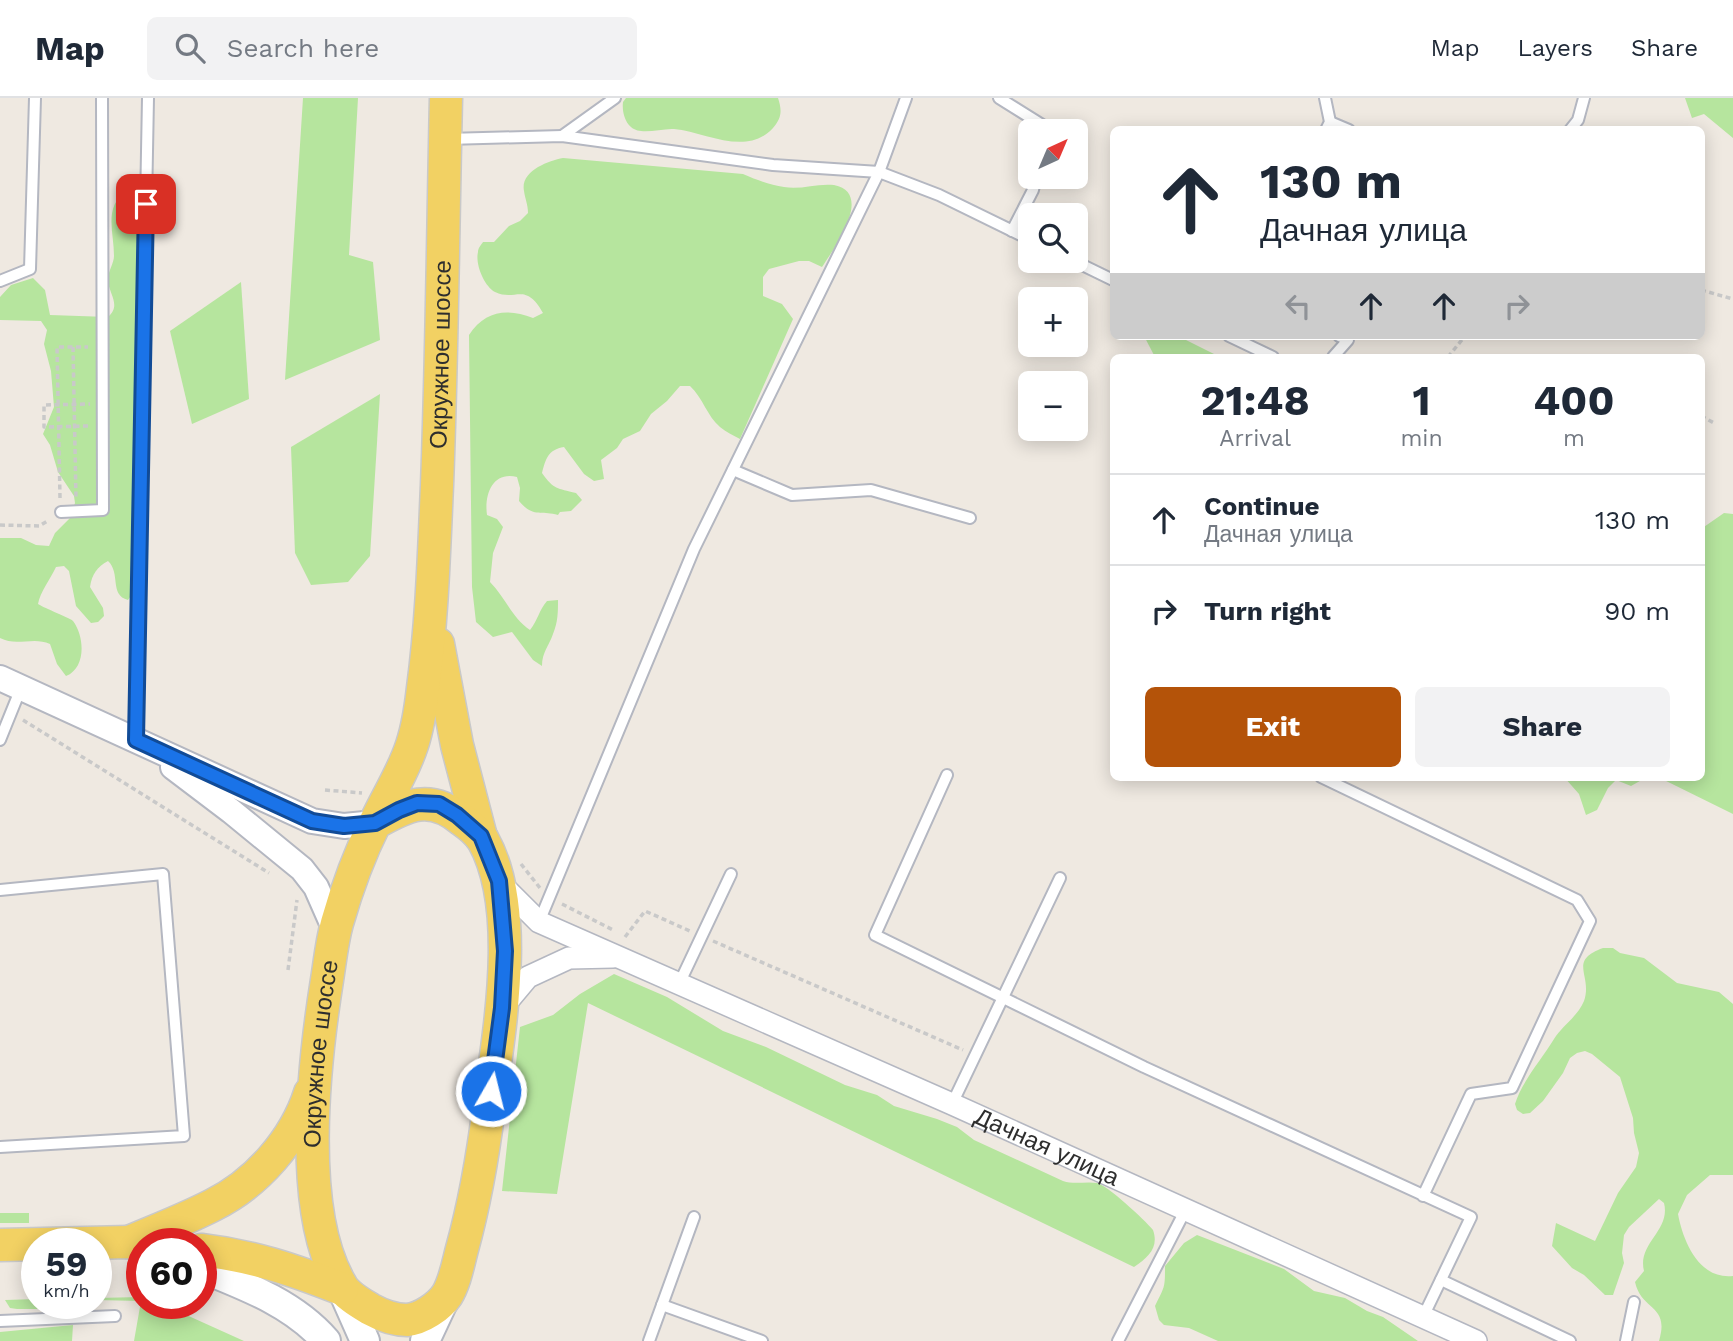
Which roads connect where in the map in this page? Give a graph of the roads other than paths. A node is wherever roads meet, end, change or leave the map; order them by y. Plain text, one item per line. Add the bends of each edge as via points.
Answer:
1 (35, 98) edge
2 (102, 98) edge
3 (148, 98) edge
4 (446, 98) edge
5 (615, 98) edge
6 (906, 98) edge
7 (999, 98) edge
8 (1325, 98) edge
9 (1584, 98) edge
10 (1033, 119) edge
11 (1328, 125) edge
12 (1573, 126) edge
13 (562, 136) junction
14 (445, 139) junction
15 (880, 172) junction
16 (1033, 189) edge
17 (1012, 231) junction
18 (1018, 234) edge
19 (1088, 268) edge
20 (1110, 279) edge
21 (0, 281) edge
22 (1237, 340) edge
23 (1348, 340) edge
24 (1267, 354) edge
25 (1336, 354) edge
26 (733, 470) junction
27 (61, 512) road end
28 (970, 518) dead end
29 (431, 611) junction
30 (11, 683) edge
31 (0, 740) edge
32 (136, 740) junction
33 (947, 775) dead end
34 (1329, 781) edge
35 (375, 823) junction
36 (481, 836) junction
37 (731, 874) dead end
38 (1060, 878) dead end
39 (499, 881) junction
40 (0, 890) edge
41 (539, 922) junction
42 (335, 930) junction
43 (619, 957) junction
44 (679, 984) junction
45 (1003, 997) junction
46 (502, 1008) junction
47 (314, 1078) junction
48 (952, 1104) junction
49 (0, 1147) edge
50 (1423, 1196) junction
51 (1185, 1211) junction
52 (694, 1217) dead end
53 (170, 1228) edge
54 (126, 1244) edge
55 (0, 1245) edge
56 (217, 1252) edge
57 (217, 1274) edge
58 (1441, 1280) junction
59 (342, 1289) junction
60 (446, 1296) junction
61 (1634, 1302) dead end
62 (662, 1305) junction
63 (115, 1316) dead end
64 (1423, 1317) junction
65 (0, 1321) edge
66 (326, 1341) edge
67 (365, 1341) edge
68 (425, 1341) edge
69 (649, 1341) edge
70 (762, 1341) edge
71 (1118, 1341) edge
72 (1476, 1341) edge
73 (1570, 1341) edge
74 (1626, 1341) edge

1 - 21 lane via 30,270
2 - 27 lane via 103,510
3 - 32 lane
4 - 14 main road, Окружное шоссе
5 - 13 lane
6 - 15 lane
7 - 10 lane
8 - 11 lane
9 - 12 lane
13 - 14 lane
13 - 15 lane via 773,165
14 - 29 main road, Окружное шоссе
15 - 17 lane
15 - 26 lane
16 - 17 lane
17 - 18 lane
19 - 20 lane
22 - 24 lane
23 - 25 lane
26 - 28 lane via 792,495 871,490
26 - 41 lane via 689,562
29 - 35 main road, Окружное шоссе via 423,692 412,743
29 - 36 main road, Окружное шоссе via 457,745
30 - 31 lane via 11,712
30 - 32 street
32 - 35 street via 312,821 344,826
32 - 42 street via 302,869 316,887
33 - 45 lane via 875,935
34 - 50 lane via 1577,900 1590,921 1512,1088 1471,1094
35 - 36 main road, Окружное шоссе via 417,803 439,804
35 - 42 main road, Окружное шоссе
36 - 39 main road, Окружное шоссе
37 - 44 lane
38 - 45 lane
39 - 41 street, Дачная улица
39 - 46 main road, Окружное шоссе via 505,951
40 - 49 lane via 163,874 184,1136
41 - 43 street, Дачная улица
42 - 47 main road, Окружное шоссе
43 - 44 street, Дачная улица
43 - 46 street, Дачная улица via 569,958 528,977
44 - 48 street, Дачная улица
45 - 48 lane
45 - 50 lane
46 - 60 main road, Окружное шоссе via 482,1157 469,1222
47 - 53 main road via 304,1112 289,1138 238,1190
47 - 59 main road, Окружное шоссе via 317,1212
48 - 51 street, Дачная улица
50 - 58 lane via 1471,1217
51 - 64 street, Дачная улица
51 - 71 lane
52 - 62 lane
54 - 55 main road
56 - 59 main road via 288,1267
57 - 66 main road via 258,1291 313,1326
58 - 64 lane
58 - 73 lane
59 - 60 main road via 386,1317 409,1320 427,1313
59 - 67 main road, Окружное шоссе
60 - 68 main road, Окружное шоссе
61 - 74 lane
62 - 69 lane
62 - 70 lane
63 - 65 lane
64 - 72 street, Дачная улица

